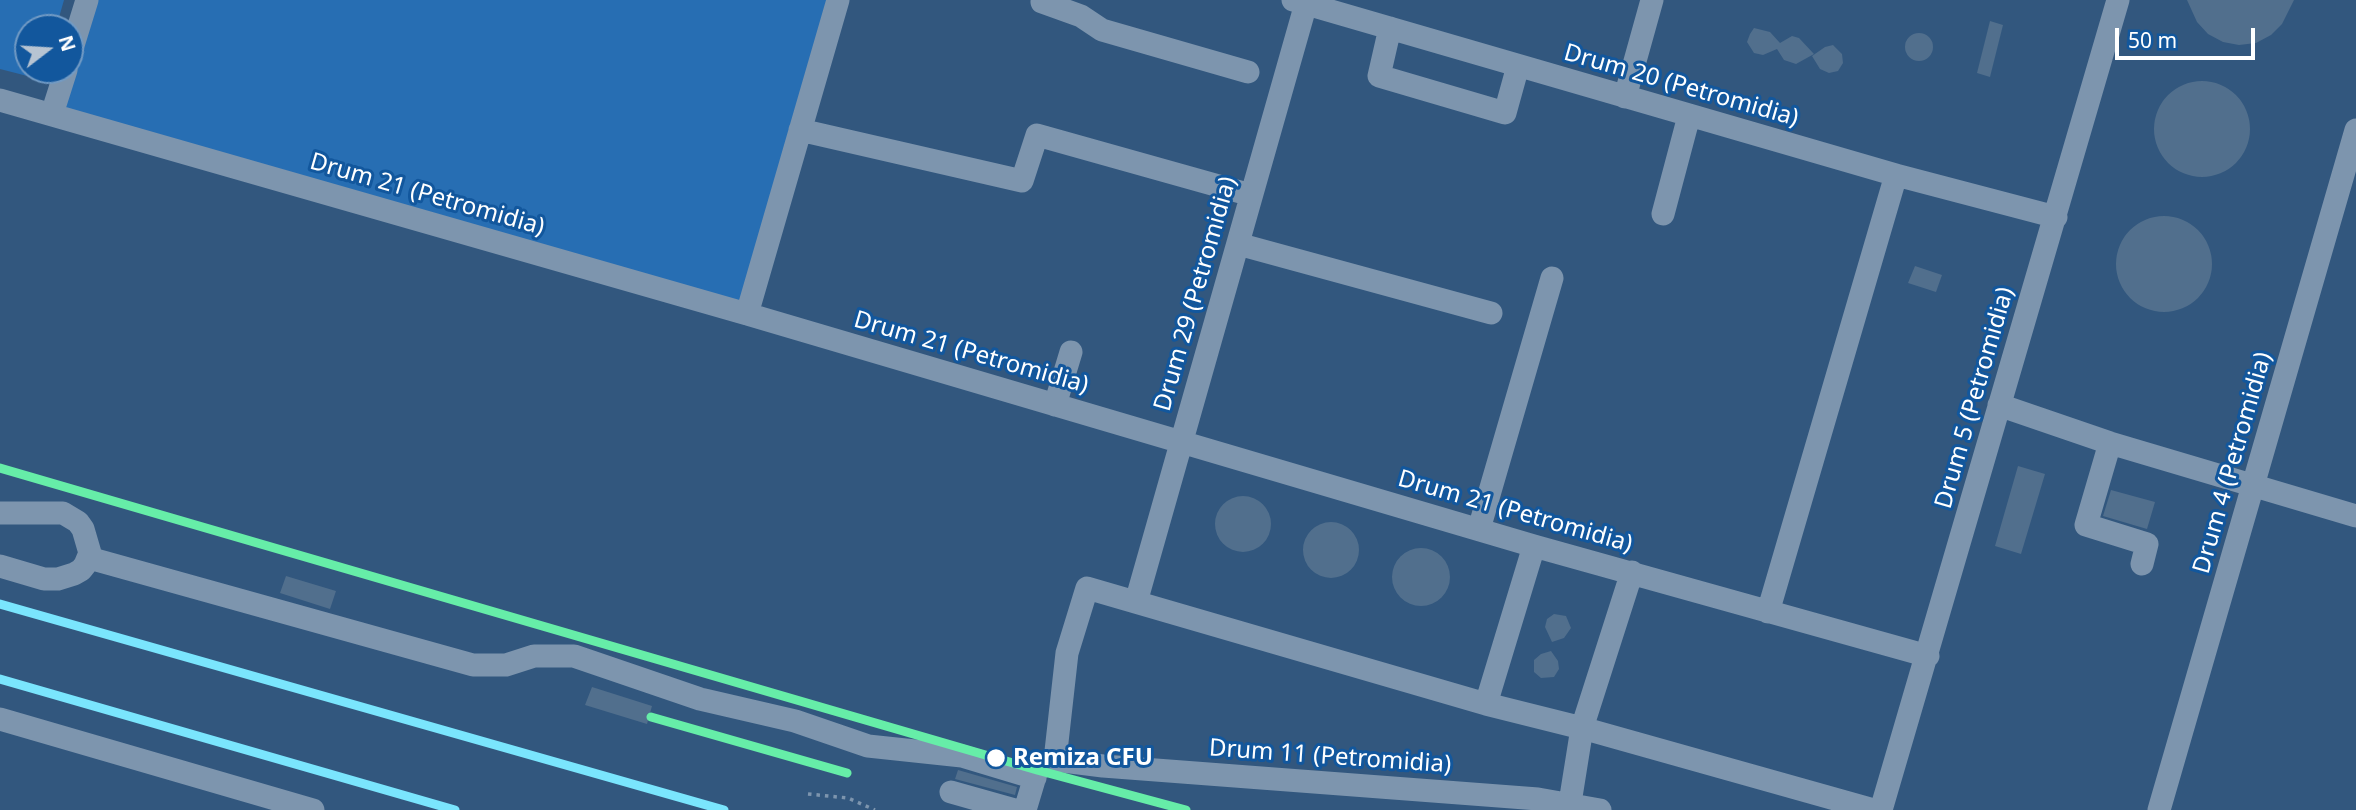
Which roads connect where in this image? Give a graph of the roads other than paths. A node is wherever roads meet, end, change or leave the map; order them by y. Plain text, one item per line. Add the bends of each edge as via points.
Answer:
1 (838, 0) edge
2 (1043, 0) edge
3 (1652, 0) edge
4 (2118, 0) edge
5 (1302, 1) edge
6 (1390, 29) junction
7 (1518, 66) junction
8 (1248, 72) dead end
9 (62, 84) edge
10 (1625, 97) junction
11 (0, 100) edge
12 (52, 114) junction
13 (1689, 116) junction
14 (800, 130) junction
15 (2356, 130) edge
16 (1896, 176) junction
17 (1251, 195) junction
18 (1663, 214) dead end
19 (2056, 217) junction
20 (1238, 244) junction
21 (1552, 278) dead end
22 (1492, 313) dead end
23 (747, 314) junction
24 (1071, 352) dead end
25 (1055, 405) junction
26 (1999, 405) junction
27 (1182, 442) junction
28 (2110, 443) junction
29 (2253, 486) junction
30 (0, 513) edge
31 (2356, 516) edge
32 (1479, 529) junction
33 (1534, 546) junction
34 (89, 558) junction
35 (2142, 564) dead end
36 (0, 566) edge
37 (1632, 572) junction
38 (1136, 602) junction
39 (1768, 612) junction
40 (1928, 656) junction
41 (1486, 704) junction
42 (0, 719) edge
43 (1582, 728) junction
44 (1055, 760) junction
45 (1035, 778) junction
46 (951, 792) dead end
47 (1570, 803) junction
48 (313, 810) edge
49 (1015, 810) edge
50 (1025, 810) edge
51 (1600, 810) edge
52 (1874, 810) edge
53 (1881, 810) edge
54 (2159, 810) edge

1 - 14 lane
2 - 8 lane via 1102,30
3 - 10 lane
4 - 19 lane, Drum 5 (Petromidia)
5 - 6 lane, Drum 20 (Petromidia)
5 - 17 lane, Drum 29 (Petromidia)
6 - 7 lane, Drum 20 (Petromidia)
6 - 7 lane via 1379,76 1505,113
7 - 10 lane, Drum 20 (Petromidia)
9 - 12 lane
10 - 13 lane, Drum 20 (Petromidia)
11 - 12 lane, Drum 21 (Petromidia)
12 - 23 lane, Drum 21 (Petromidia)
13 - 16 lane, Drum 20 (Petromidia)
13 - 18 lane
14 - 17 lane via 1022,181 1037,135
14 - 23 lane
15 - 29 lane, Drum 4 (Petromidia)
16 - 19 lane, Drum 20 (Petromidia)
16 - 39 lane
17 - 20 lane, Drum 29 (Petromidia)
19 - 26 lane, Drum 5 (Petromidia)
20 - 22 lane
20 - 27 lane, Drum 29 (Petromidia)
21 - 32 lane
23 - 25 lane, Drum 21 (Petromidia)
24 - 25 lane
25 - 27 lane, Drum 21 (Petromidia)
26 - 28 lane
26 - 40 lane, Drum 5 (Petromidia)
27 - 32 lane, Drum 21 (Petromidia)
27 - 38 lane, Drum 29 (Petromidia)
28 - 29 lane
28 - 35 lane via 2086,525 2147,544
29 - 31 lane
29 - 54 lane, Drum 4 (Petromidia)
30 - 34 lane via 53,511 71,517 87,536
32 - 33 lane, Drum 21 (Petromidia)
33 - 37 lane, Drum 21 (Petromidia)
33 - 41 lane
34 - 36 lane via 74,574 58,579
34 - 45 lane via 473,665 506,665 534,656 574,656 700,699 754,710 868,746 962,757
37 - 39 lane, Drum 21 (Petromidia)
37 - 43 lane
38 - 41 lane
38 - 44 lane via 1087,589 1067,653
39 - 40 lane, Drum 21 (Petromidia)
40 - 53 lane, Drum 5 (Petromidia)
41 - 43 lane
42 - 48 lane
43 - 47 lane
43 - 52 lane
44 - 45 lane via 1037,770
44 - 47 lane, Drum 11 (Petromidia)
45 - 50 lane
46 - 49 lane
47 - 51 lane, Drum 11 (Petromidia)

